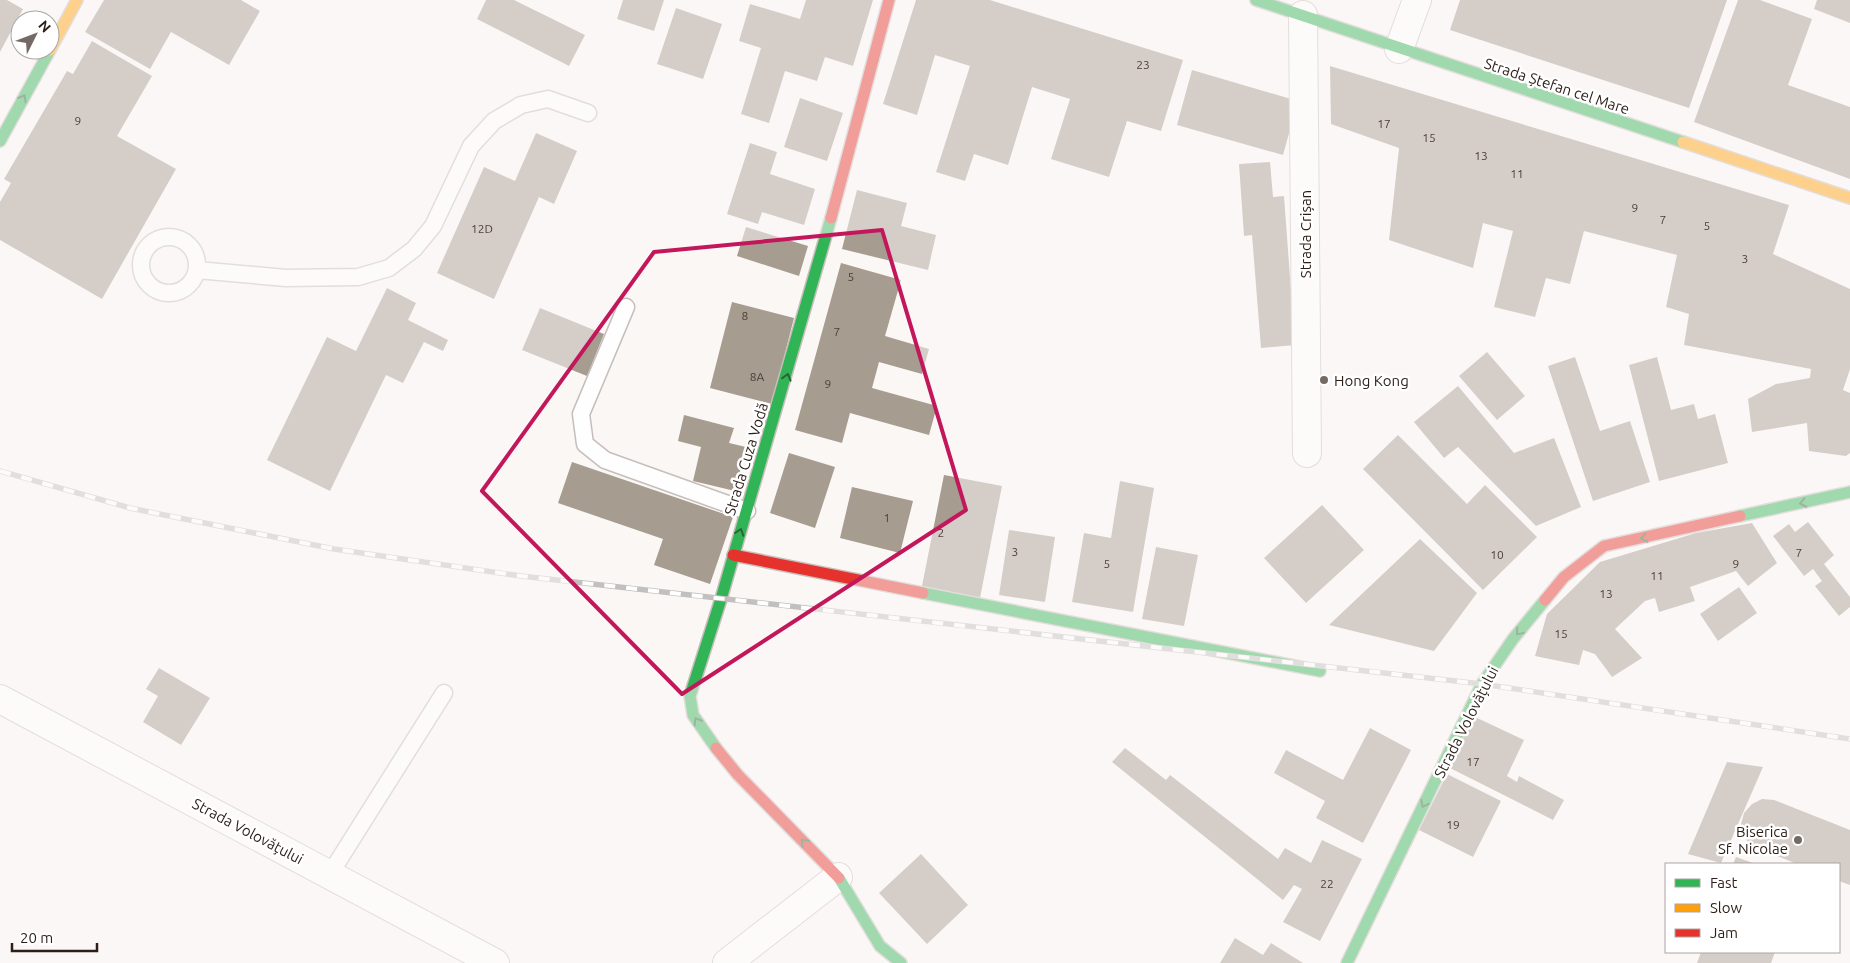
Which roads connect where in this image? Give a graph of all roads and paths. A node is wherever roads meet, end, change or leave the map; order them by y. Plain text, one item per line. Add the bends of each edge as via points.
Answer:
1 (77, 0) edge
2 (888, 0) edge
3 (1256, 0) edge
4 (1417, 0) edge
5 (1303, 15) junction
6 (60, 31) edge
7 (1399, 49) junction
8 (45, 60) edge
9 (588, 113) dead end
10 (0, 141) edge
11 (1850, 198) edge
12 (197, 270) dead end
13 (626, 307) dead end
14 (1307, 453) dead end
15 (1850, 492) edge
16 (747, 510) junction
17 (733, 555) junction
18 (1320, 671) dead end
19 (444, 693) dead end
20 (0, 699) edge
21 (330, 874) junction
22 (838, 877) junction
23 (495, 963) edge
24 (727, 963) edge
25 (901, 963) edge
26 (1347, 963) edge

1 - 6 street
16 -> 2 street, Strada Cuza Vodă via 816,279
3 - 5 street, Strada Ștefan cel Mare
4 - 7 street
5 - 7 street, Strada Ștefan cel Mare
5 - 14 street, Strada Crișan
7 - 11 street, Strada Ștefan cel Mare
10 -> 8 street
9 - 12 lane via 548,99 521,105 494,121 471,146 433,226 414,249 388,268 358,277 286,278
13 - 16 lane via 581,414 585,444 605,460
15 -> 26 street, Strada Volovățului via 1604,546 1564,577 1513,639 1482,684
17 -> 16 street, Strada Cuza Vodă
17 - 18 street
22 -> 17 street, Strada Cuza Vodă via 738,775 693,715 690,696
19 - 21 lane
20 - 21 street, Strada Volovățului
21 - 23 street, Strada Volovățului
22 - 24 street
22 - 25 street via 880,946

